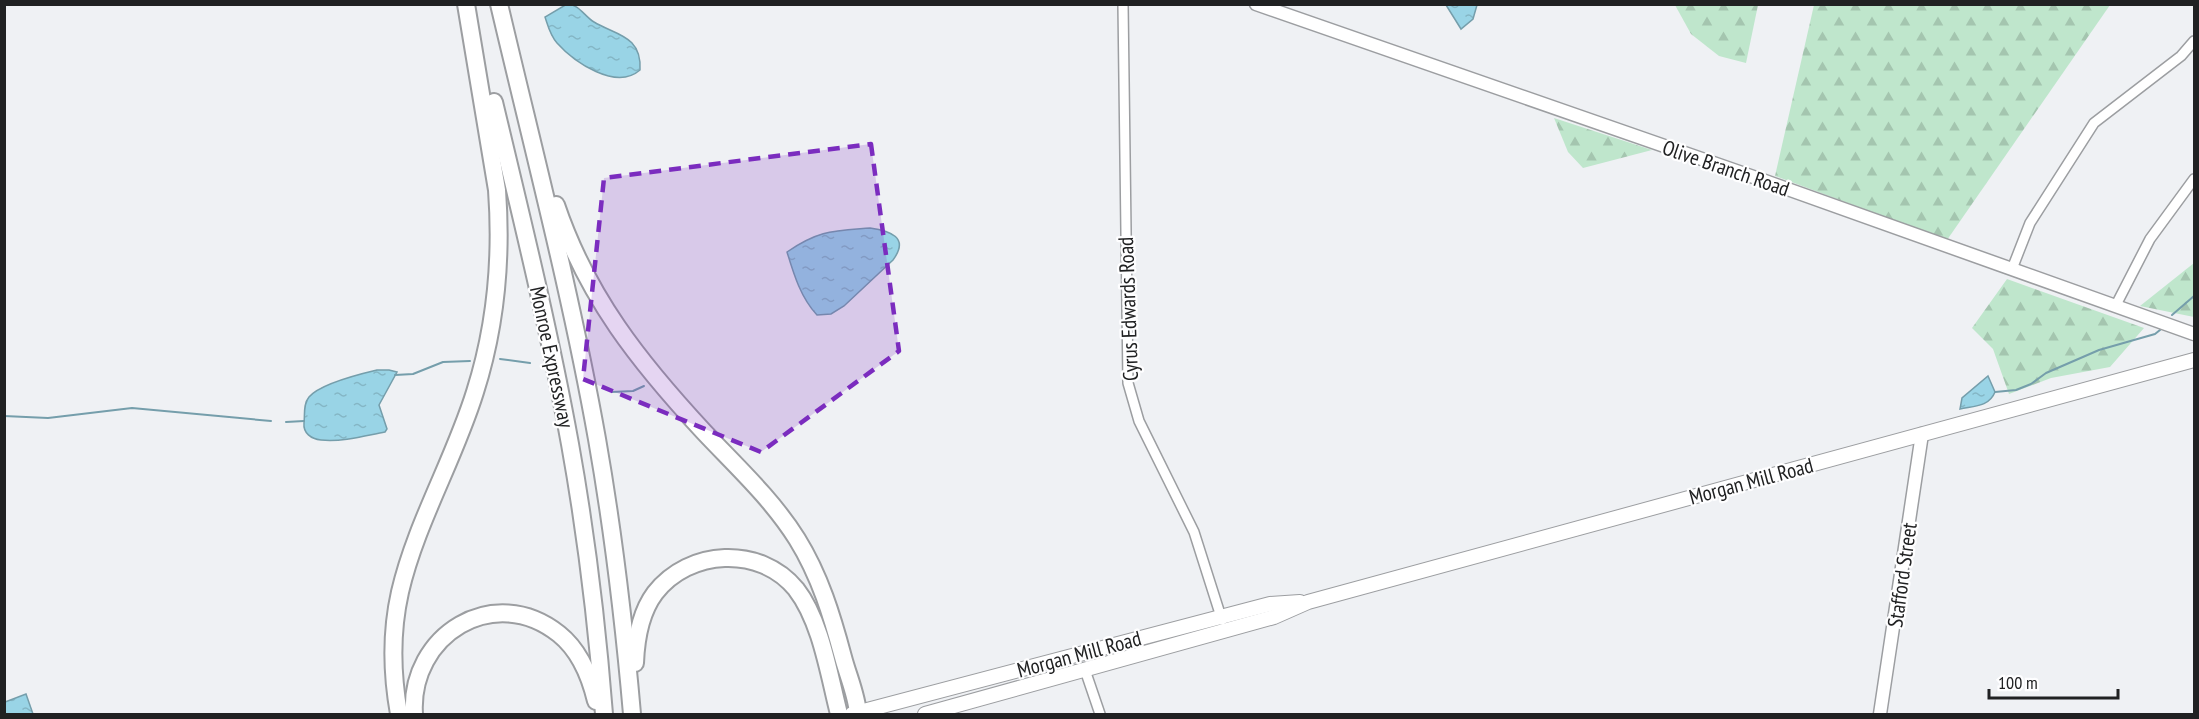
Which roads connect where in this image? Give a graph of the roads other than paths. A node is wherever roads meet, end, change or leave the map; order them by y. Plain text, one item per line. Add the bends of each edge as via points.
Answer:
1 (469, 4) edge
2 (499, 4) edge
3 (1123, 4) edge
4 (1256, 4) edge
5 (2194, 41) edge
6 (523, 105) junction
7 (2194, 179) edge
8 (2012, 269) junction
9 (2116, 305) junction
10 (2194, 334) edge
11 (2194, 360) edge
12 (1922, 434) junction
13 (1223, 624) junction
14 (1085, 669) junction
15 (399, 714) edge
16 (414, 714) edge
17 (598, 714) edge
18 (604, 714) edge
19 (633, 714) edge
20 (839, 714) edge
21 (856, 714) edge
22 (925, 714) edge
23 (1100, 714) edge
24 (1880, 714) edge

1 - 15 highway via 497,190 498,277 490,336 475,392 399,594 394,654
1 - 18 highway, Monroe Expressway via 535,272 561,399 588,561
2 - 6 highway, Monroe Expressway
3 - 13 street, Cyrus Edwards Road via 1128,383 1139,421 1194,532
4 - 8 street, Olive Branch Road
5 - 8 street via 2181,56 2094,123 2030,223
6 - 19 highway, Monroe Expressway via 597,440
6 - 21 highway via 566,232 611,320 658,382 772,506 805,553 829,607
7 - 9 street via 2150,239
8 - 9 street, Olive Branch Road
9 - 10 street, Olive Branch Road
11 - 12 main road, Morgan Mill Road
12 - 13 main road, Morgan Mill Road via 1308,602 1270,604
12 - 24 street, Stafford Street
13 - 14 main road, Morgan Mill Road
13 - 21 main road, Morgan Mill Road via 1124,641
14 - 22 main road, Morgan Mill Road
14 - 23 street
16 - 17 highway via 417,678 431,650 461,624 498,614 534,620 566,640 587,672
19 - 20 highway via 637,638 650,601 679,572 698,562 720,558 763,565 782,576 796,591 813,619

